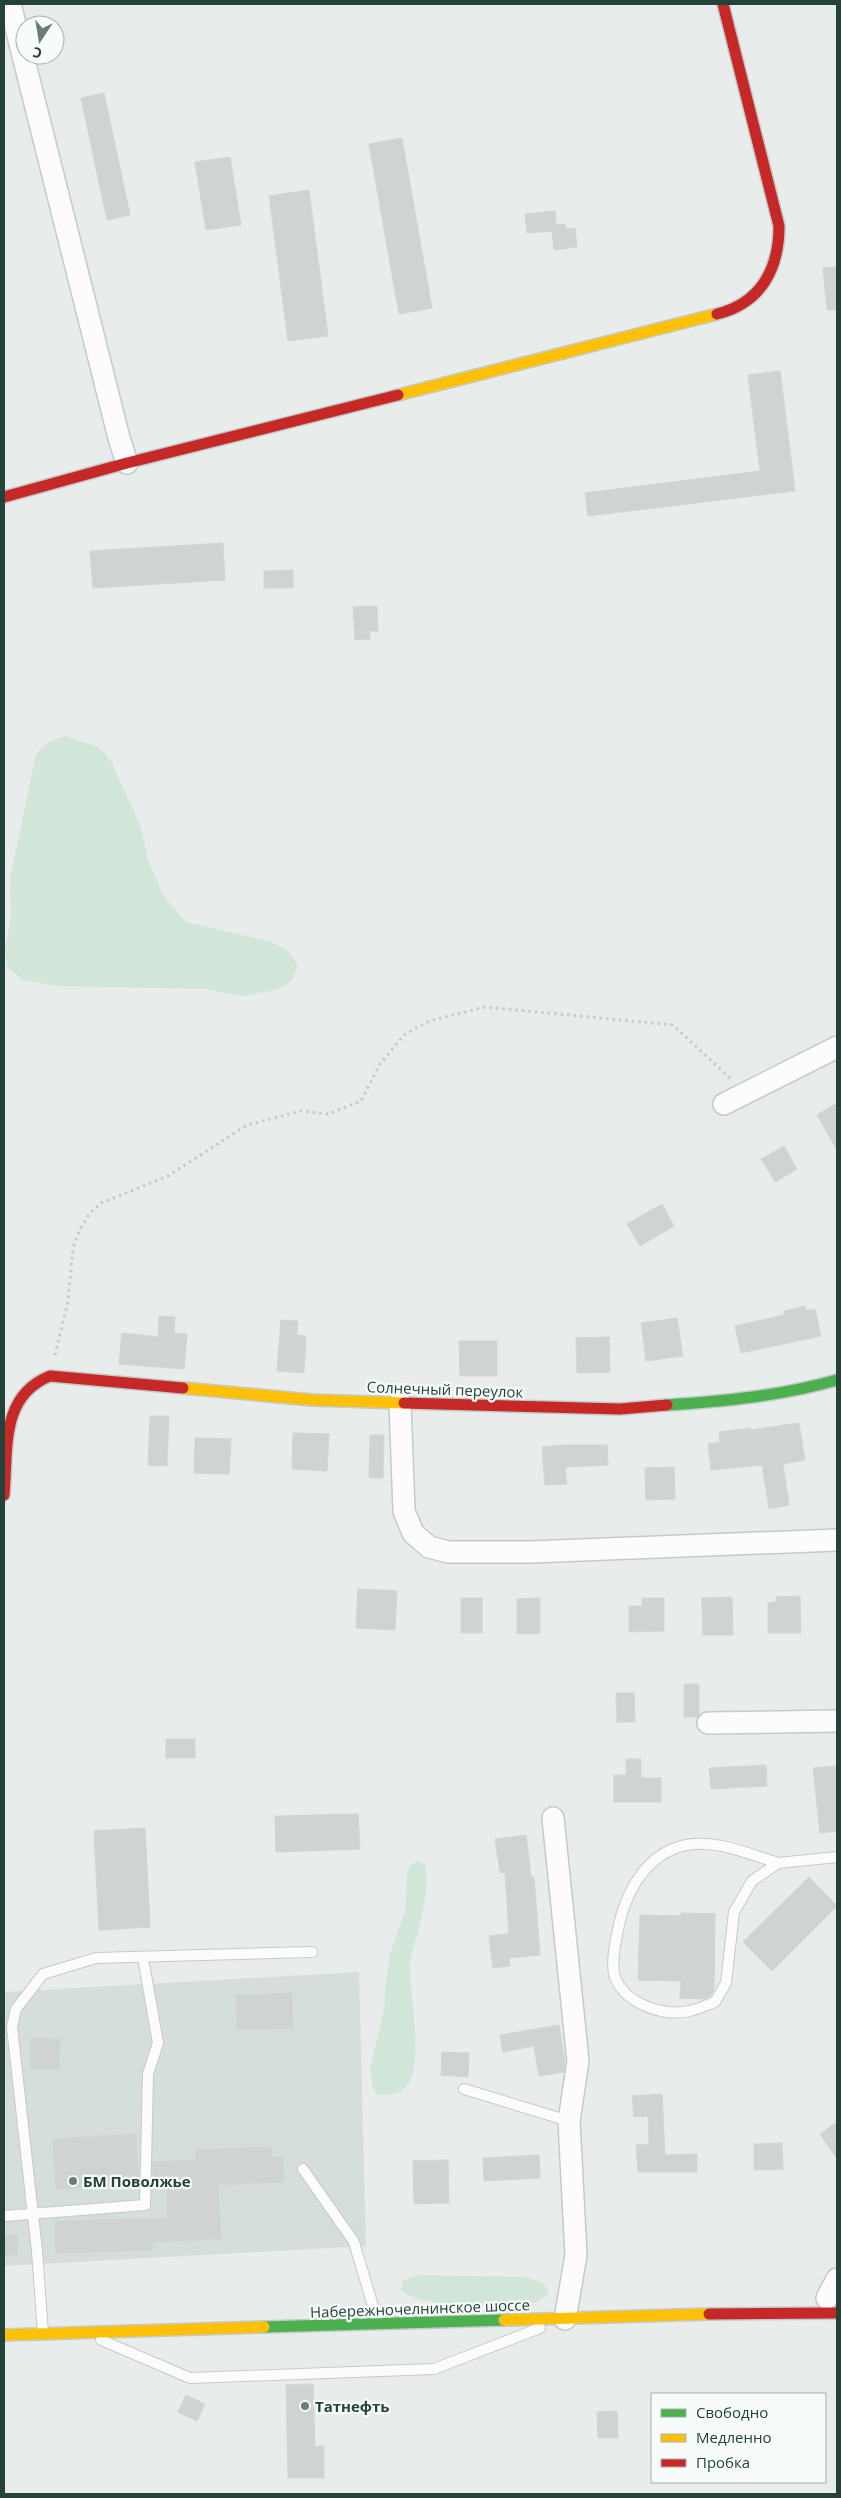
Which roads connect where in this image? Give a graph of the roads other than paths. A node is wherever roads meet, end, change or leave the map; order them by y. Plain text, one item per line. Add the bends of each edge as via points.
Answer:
1 (10, 4) edge
2 (723, 4) edge
3 (127, 462) junction
4 (4, 497) edge
5 (837, 1047) edge
6 (724, 1104) dead end
7 (837, 1380) edge
8 (400, 1402) junction
9 (4, 1495) edge
10 (837, 1540) edge
11 (837, 1721) edge
12 (708, 1723) dead end
13 (553, 1818) dead end
14 (837, 1857) edge
15 (778, 1863) junction
16 (312, 1952) dead end
17 (143, 1958) junction
18 (8, 2025) edge
19 (464, 2089) dead end
20 (569, 2121) junction
21 (303, 2169) dead end
22 (32, 2214) junction
23 (4, 2216) edge
24 (837, 2279) edge
25 (826, 2302) edge
26 (741, 2313) junction
27 (565, 2319) junction
28 (379, 2324) junction
29 (81, 2332) junction
30 (43, 2333) junction
31 (4, 2335) edge

1 - 3 street
2 - 3 street via 779,226 780,243 773,269 760,290 745,303 724,312
3 - 4 street
5 - 6 street
7 - 8 street, Солнечный переулок via 793,1392 745,1399 620,1409
8 - 9 street, Солнечный переулок via 312,1400 50,1376 27,1388 18,1402 12,1420
8 - 10 street via 404,1511 413,1533 429,1546 448,1552 531,1552
11 - 12 street
13 - 20 street via 578,2061
14 - 15 lane
15 - 15 lane via 704,1844 686,1845 664,1852 640,1874 624,1904 613,1955 614,1975 623,1990 651,2008 670,2012 689,2011 715,2002 726,1983 734,1912 752,1881
16 - 17 lane
17 - 18 lane via 96,1958 43,1974 16,2008
17 - 22 lane via 158,2044 148,2074 145,2205
18 - 22 lane
19 - 20 lane
20 - 27 street via 576,2255
21 - 28 lane via 354,2242
22 - 23 lane
22 - 30 lane
24 - 25 street
25 - 26 street
25 - 26 street, Набережночелнинское шоссе
26 - 27 street, Набережночелнинское шоссе
27 - 28 street, Набережночелнинское шоссе
27 - 29 lane via 434,2369 190,2378
28 - 29 street, Набережночелнинское шоссе
29 - 30 street, Набережночелнинское шоссе
30 - 31 street, Набережночелнинское шоссе

